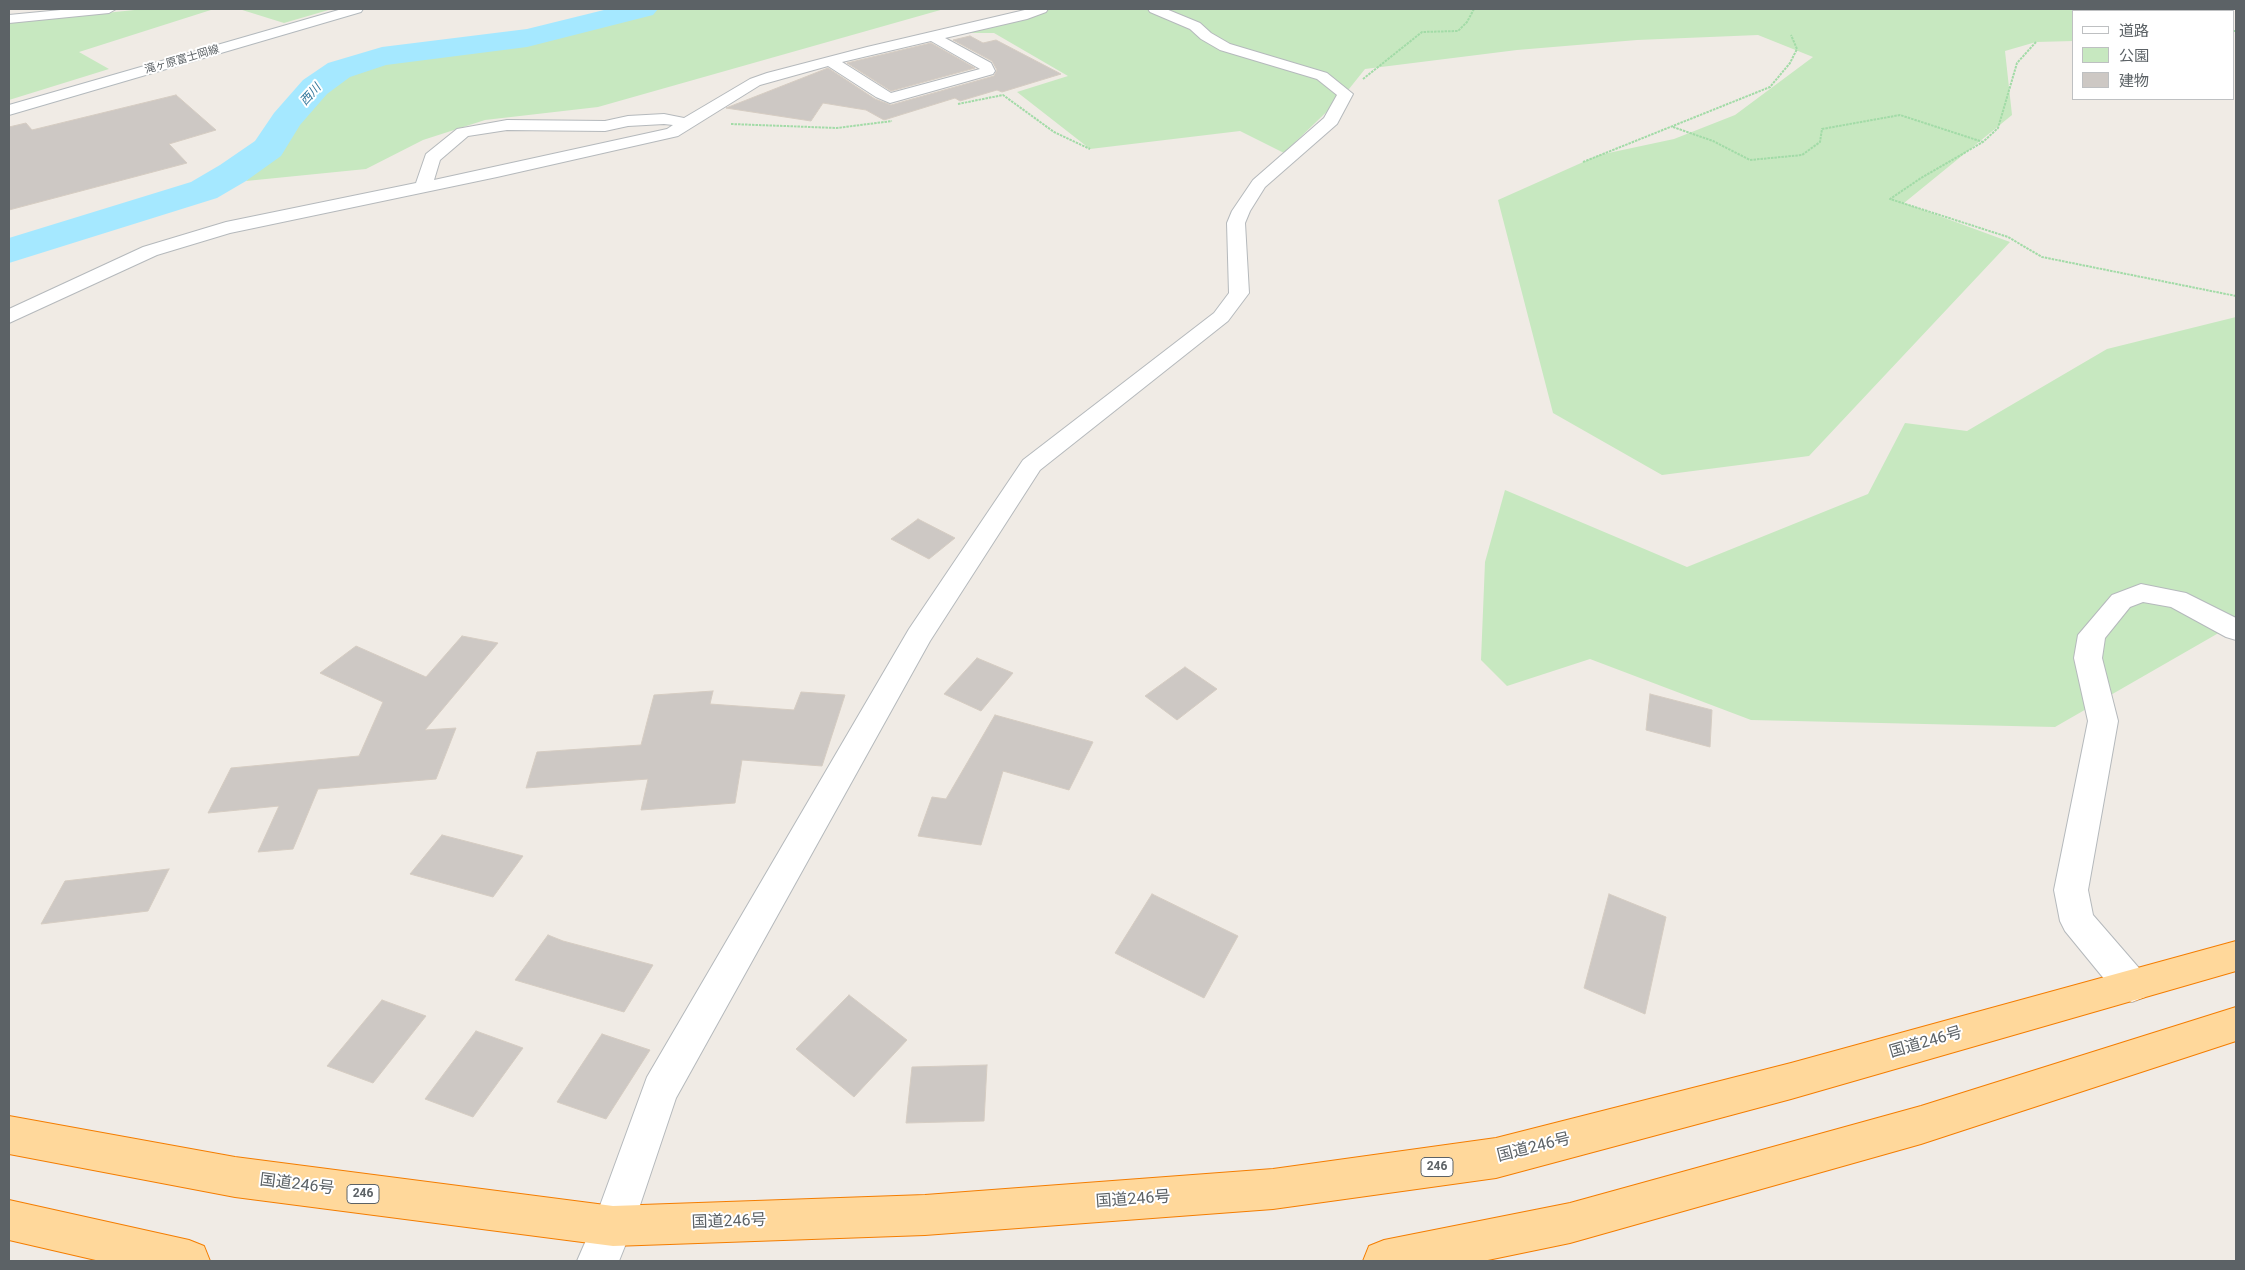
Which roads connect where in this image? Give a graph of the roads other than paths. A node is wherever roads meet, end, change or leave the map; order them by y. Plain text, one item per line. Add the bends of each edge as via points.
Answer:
1 (109, 9) edge
2 (356, 9) edge
3 (1041, 9) edge
4 (1155, 9) edge
5 (9, 20) edge
6 (934, 37) junction
7 (830, 61) junction
8 (9, 110) edge
9 (686, 123) junction
10 (424, 186) junction
11 (9, 317) edge
12 (2236, 630) edge
13 (2236, 956) edge
14 (2132, 986) junction
15 (2236, 1024) edge
16 (9, 1135) edge
17 (9, 1220) edge
18 (606, 1244) edge
19 (189, 1261) edge
20 (1384, 1261) edge

1 - 5 street
2 - 8 street, 滝ヶ原富士岡線
3 - 6 street
4 - 18 street via 1195,26 1225,47 1322,76 1345,94 1331,121 1259,184 1241,210 1236,224 1239,293 1221,317 1031,465 930,620 660,1090
6 - 7 street
6 - 7 street via 986,66 988,71 890,98
7 - 9 street via 755,82
9 - 10 street via 672,133
9 - 10 street via 664,118 605,126 507,126 463,132 432,158
10 - 11 street via 226,228 150,251
12 - 14 street via 2177,599 2142,592 2122,601 2092,635 2088,658 2102,721 2071,890 2077,921
13 - 14 highway, 国道246号 / 246
14 - 18 highway, 国道246号 / 246 via 1791,1081 1496,1158 1273,1189
15 - 20 highway via 1921,1125 1589,1218
16 - 18 highway, 国道246号 / 246
17 - 19 highway

